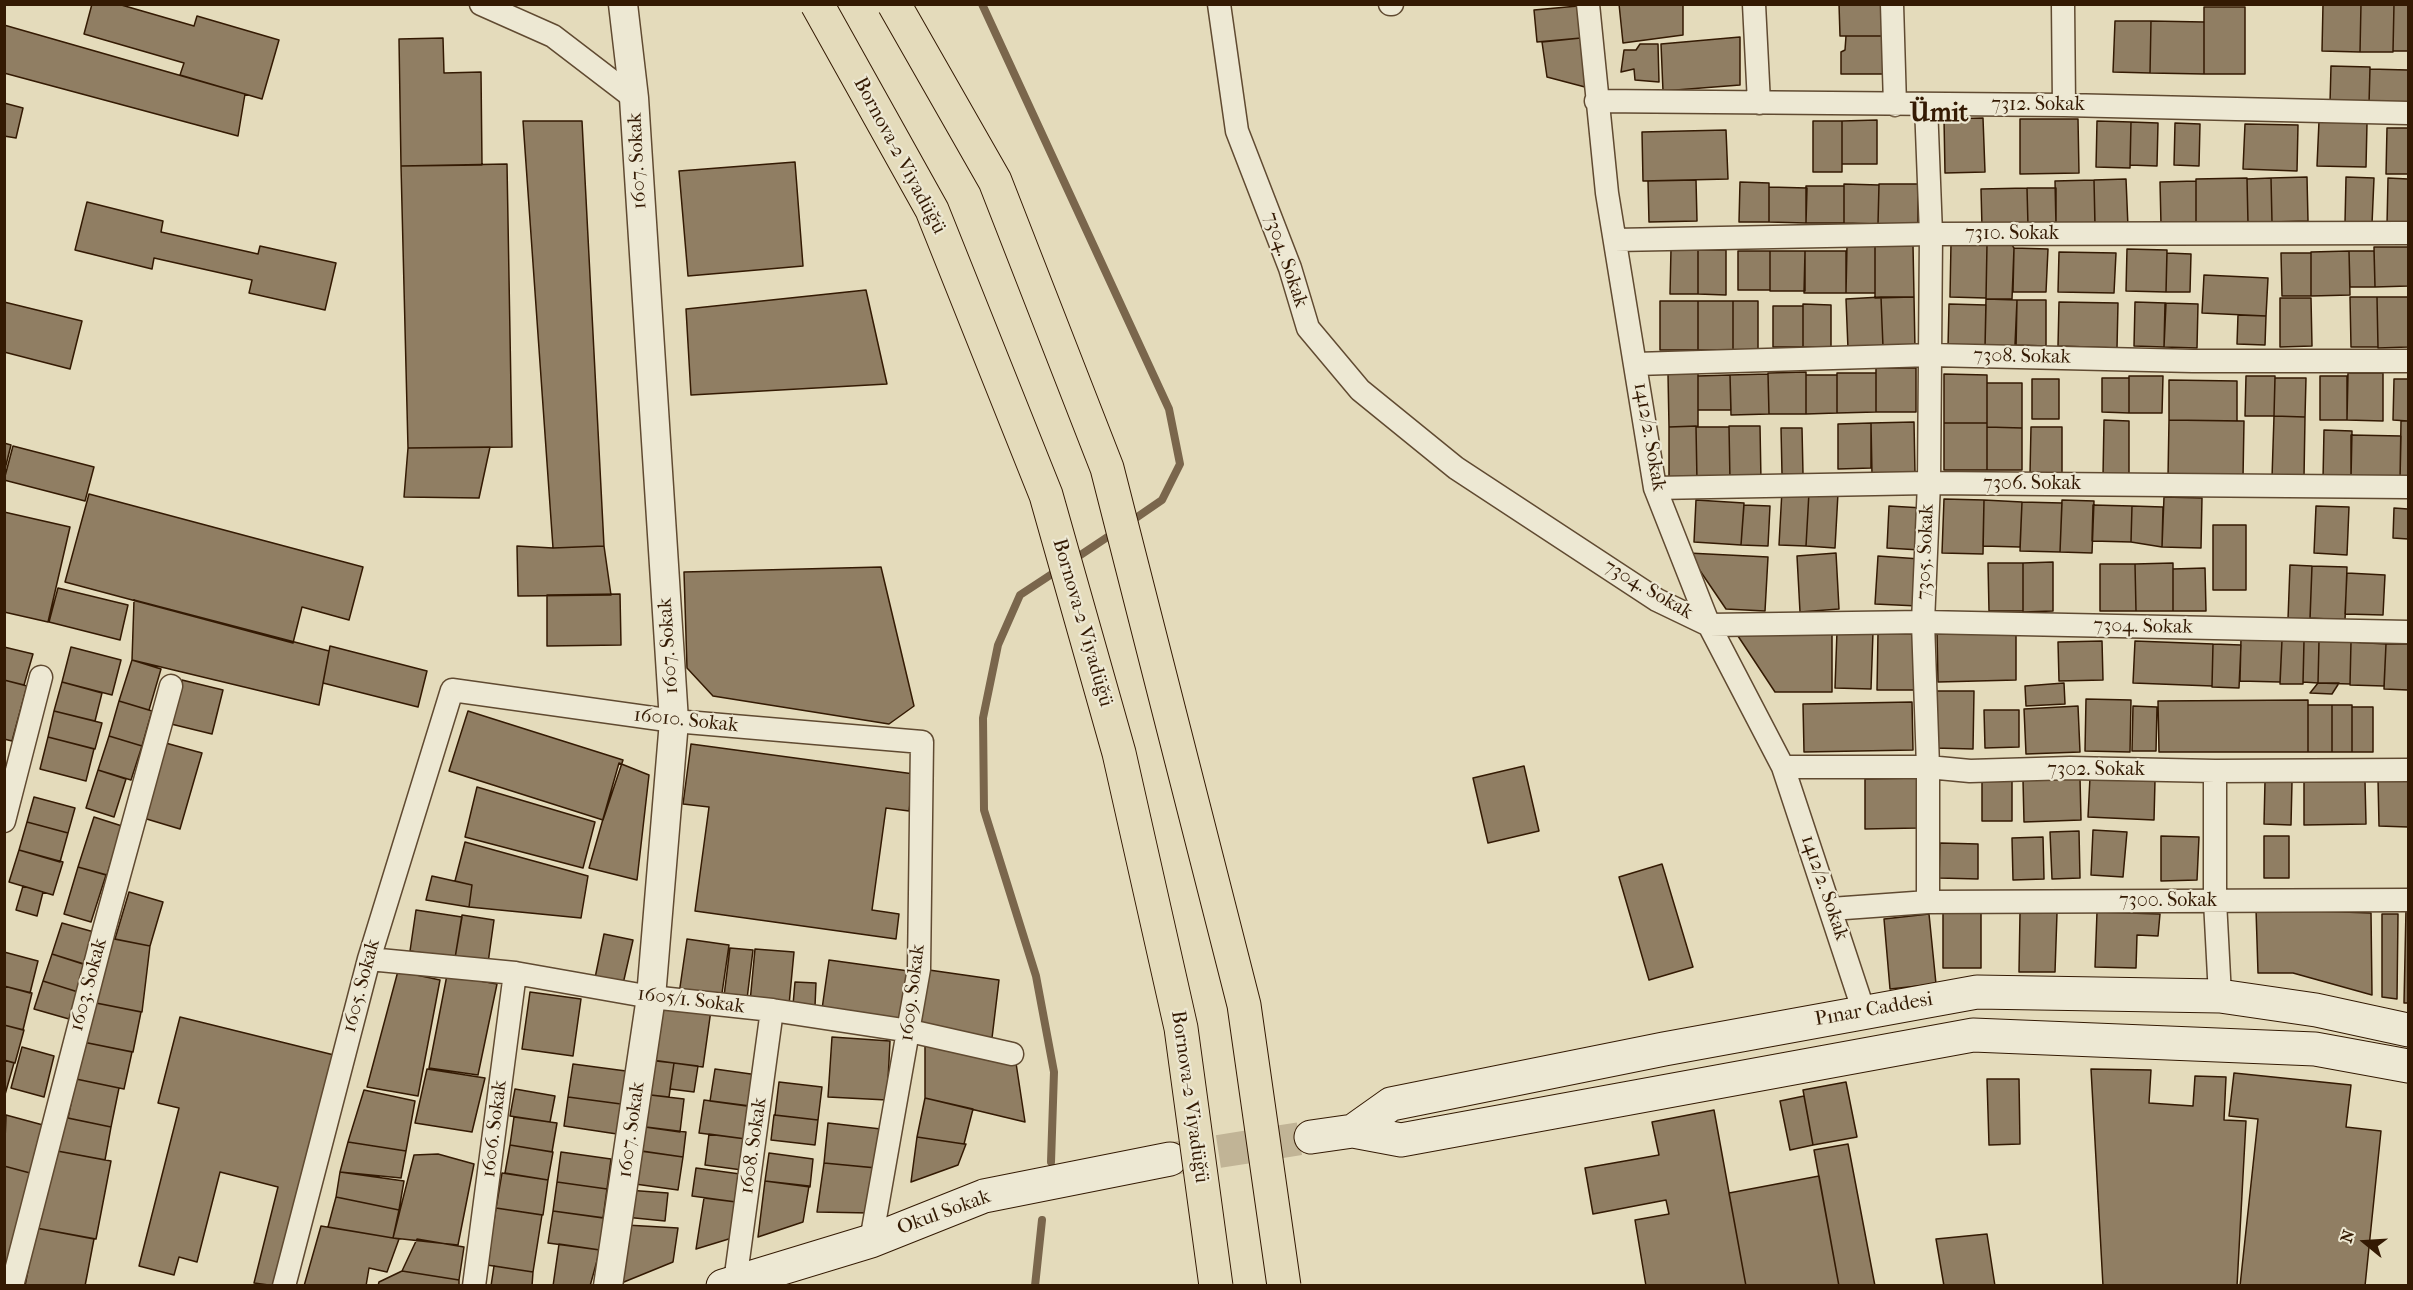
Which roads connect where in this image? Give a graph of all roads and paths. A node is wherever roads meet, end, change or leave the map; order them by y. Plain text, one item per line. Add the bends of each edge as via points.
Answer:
1 (481, 4) edge
2 (624, 4) edge
3 (817, 4) edge
4 (894, 4) edge
5 (1219, 4) edge
6 (1588, 4) edge
7 (1754, 4) edge
8 (1893, 4) edge
9 (2063, 4) edge
10 (634, 98) junction
11 (1596, 101) junction
12 (1759, 103) junction
13 (1895, 105) junction
14 (1926, 105) junction
15 (2064, 105) junction
16 (2409, 113) edge
17 (2409, 233) edge
18 (1931, 234) junction
19 (1615, 240) junction
20 (1931, 355) junction
21 (2409, 361) edge
22 (1636, 364) junction
23 (1929, 483) junction
24 (2409, 487) edge
25 (1655, 488) junction
26 (1923, 622) junction
27 (1709, 625) junction
28 (2409, 632) edge
29 (41, 677) dead end
30 (171, 686) dead end
31 (452, 690) joint
32 (674, 721) junction
33 (922, 742) joint
34 (1783, 767) junction
35 (1928, 767) junction
36 (2409, 770) edge
37 (2215, 771) junction
38 (4, 822) edge
39 (2409, 900) edge
40 (2215, 901) junction
41 (1928, 902) junction
42 (1831, 909) junction
43 (369, 959) junction
44 (515, 973) junction
45 (2220, 996) junction
46 (651, 998) junction
47 (772, 1010) junction
48 (1864, 1012) junction
49 (2409, 1030) edge
50 (910, 1031) junction
51 (1012, 1054) dead end
52 (2409, 1066) edge
53 (1353, 1131) junction
54 (1311, 1137) tunnel mouth
55 (1170, 1159) tunnel mouth
56 (871, 1241) junction
57 (729, 1284) edge
58 (12, 1286) edge
59 (284, 1286) edge
60 (474, 1286) edge
61 (608, 1286) edge
62 (1216, 1286) edge
63 (1284, 1286) edge

1 - 10 street via 553,36
2 - 10 street, 1607. Sokak
3 - 62 highway, Bornova-2 Viyadüğü, bridge via 932,210 1046,495 1119,753 1181,1028
4 - 63 highway, bridge via 995,182 1107,468 1244,1005
5 - 27 street, 7304. Sokak via 1238,131 1290,268 1308,328 1327,353 1360,390 1456,468 1657,600
6 - 11 street, 1412/2. Sokak
7 - 12 street
8 - 13 street
9 - 15 street
10 - 32 street, 1607. Sokak
11 - 12 street, 7312. Sokak
11 - 19 street, 1412/2. Sokak
12 - 13 street, 7312. Sokak
13 - 14 street, 7312. Sokak
14 - 15 street, 7312. Sokak
14 - 18 street, 7305. Sokak
15 - 16 street, 7312. Sokak
17 - 18 street, 7310. Sokak
18 - 19 street, 7310. Sokak
18 - 20 street, 7305. Sokak
19 - 22 street, 1412/2. Sokak
20 - 21 street, 7308. Sokak via 2193,362
20 - 22 street, 7308. Sokak
20 - 23 street, 7305. Sokak
22 - 25 street, 1412/2. Sokak
23 - 24 street, 7306. Sokak
23 - 25 street, 7306. Sokak
23 - 26 street, 7305. Sokak
25 - 27 street, 1412/2. Sokak
26 - 27 street, 7304. Sokak
26 - 28 street, 7304. Sokak
26 - 35 street, 7305. Sokak
27 - 34 street, 1412/2. Sokak
29 - 38 street
30 - 58 street, 1603. Sokak
31 - 32 street, 16010. Sokak
31 - 43 street, 1605. Sokak
32 - 33 street, 16010. Sokak
32 - 46 street, 1607. Sokak
33 - 50 street, 1609. Sokak via 919,969
34 - 35 street, 7302. Sokak
34 - 42 street, 1412/2. Sokak
35 - 37 street, 7302. Sokak via 1970,771
35 - 41 street, 7305. Sokak
36 - 37 street, 7302. Sokak
37 - 40 street
39 - 40 street, 7300. Sokak
40 - 41 street, 7300. Sokak
40 - 45 street
41 - 42 street
42 - 48 street, 1412/2. Sokak
43 - 44 street, 1605/1. Sokak
43 - 59 street, 1605. Sokak
44 - 46 street, 1605/1. Sokak
44 - 60 street, 1606. Sokak
45 - 48 main road, Pınar Caddesi via 1977,992
45 - 49 main road, Pınar Caddesi via 2316,1010
46 - 47 street, 1605/1. Sokak
46 - 61 street, 1607. Sokak
47 - 50 street, 1605/1. Sokak
47 - 57 street, 1608. Sokak
48 - 53 main road, Pınar Caddesi via 1391,1104
50 - 51 street, 1605/1. Sokak
50 - 56 street, 1609. Sokak
52 - 53 main road, Pınar Caddesi via 2315,1049 1973,1035 1401,1140
53 - 54 main road, Pınar Caddesi
55 - 56 main road, Okul Sokak via 984,1196
56 - 57 main road, Okul Sokak

